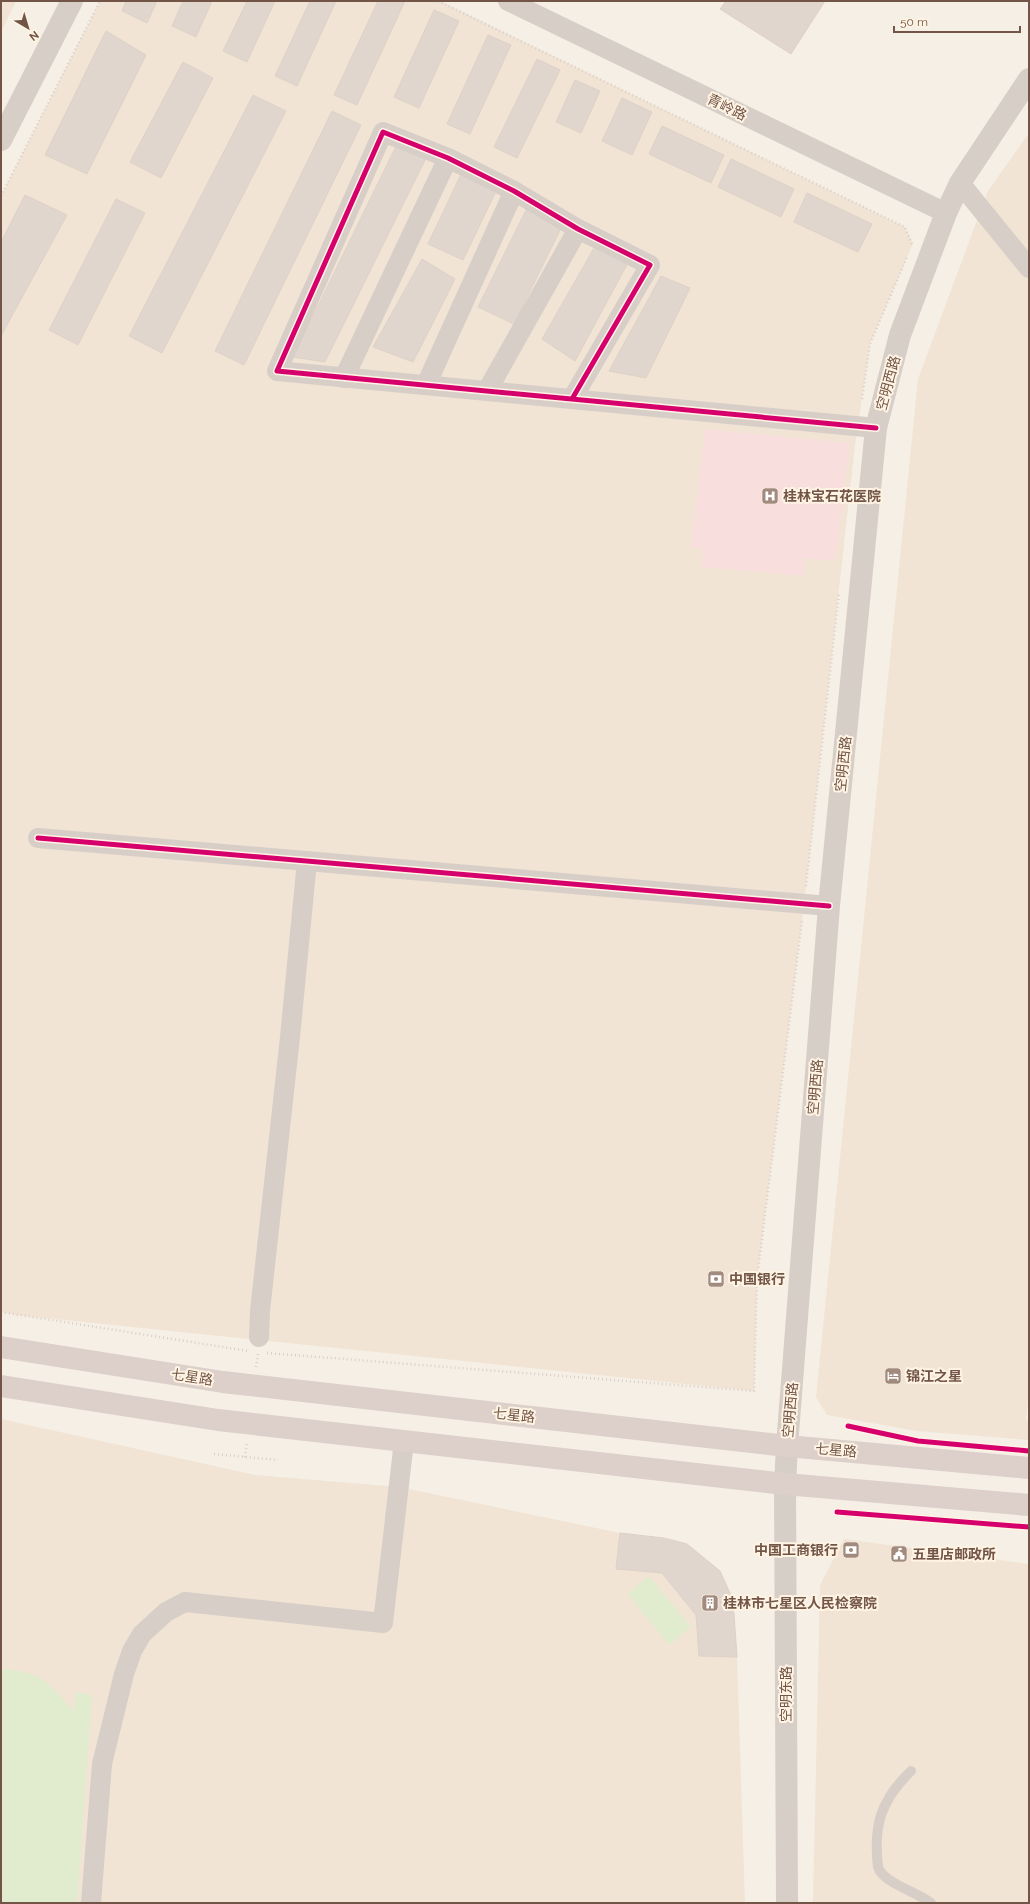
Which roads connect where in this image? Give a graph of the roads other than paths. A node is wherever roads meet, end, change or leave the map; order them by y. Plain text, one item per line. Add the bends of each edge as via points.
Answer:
1 (72, 1) edge
2 (508, 1) edge
3 (1029, 79) edge
4 (1, 140) edge
5 (448, 158) junction
6 (960, 182) junction
7 (514, 191) junction
8 (946, 213) junction
9 (578, 229) junction
10 (1029, 268) edge
11 (344, 378) junction
12 (426, 385) junction
13 (487, 391) junction
14 (572, 399) junction
15 (867, 427) junction
16 (38, 838) dead end
17 (307, 861) junction
18 (829, 906) junction
19 (259, 1337) dead end
20 (1, 1347) edge
21 (1, 1386) edge
22 (404, 1441) junction
23 (787, 1446) junction
24 (1029, 1468) edge
25 (785, 1484) junction
26 (1029, 1505) edge
27 (911, 1771) dead end
28 (91, 1903) edge
29 (787, 1903) edge
30 (931, 1903) edge

1 - 4 main road
2 - 8 street, 青岭路
3 - 6 main road, 空明西路
5 - 7 street
5 - 11 street
5 - 11 street via 383,132 277,371
6 - 8 main road, 空明西路
6 - 10 street
7 - 9 street
7 - 12 street
8 - 15 main road, 空明西路
9 - 13 street
9 - 14 street via 650,265
11 - 12 street
12 - 13 street
13 - 14 street
14 - 15 street
15 - 18 main road, 空明西路
16 - 17 street
17 - 18 street
17 - 19 street
18 - 23 main road, 空明西路
20 - 23 highway, 七星路 via 223,1382
21 - 22 highway via 218,1420
22 - 25 highway
22 - 28 street via 383,1623 185,1602 166,1612 142,1634 132,1651 124,1674 102,1764
23 - 24 highway, 七星路
23 - 25 main road, 空明西路
25 - 26 highway
25 - 29 main road, 空明东路
27 - 30 lane via 891,1792 882,1809 878,1832 878,1867 886,1878

